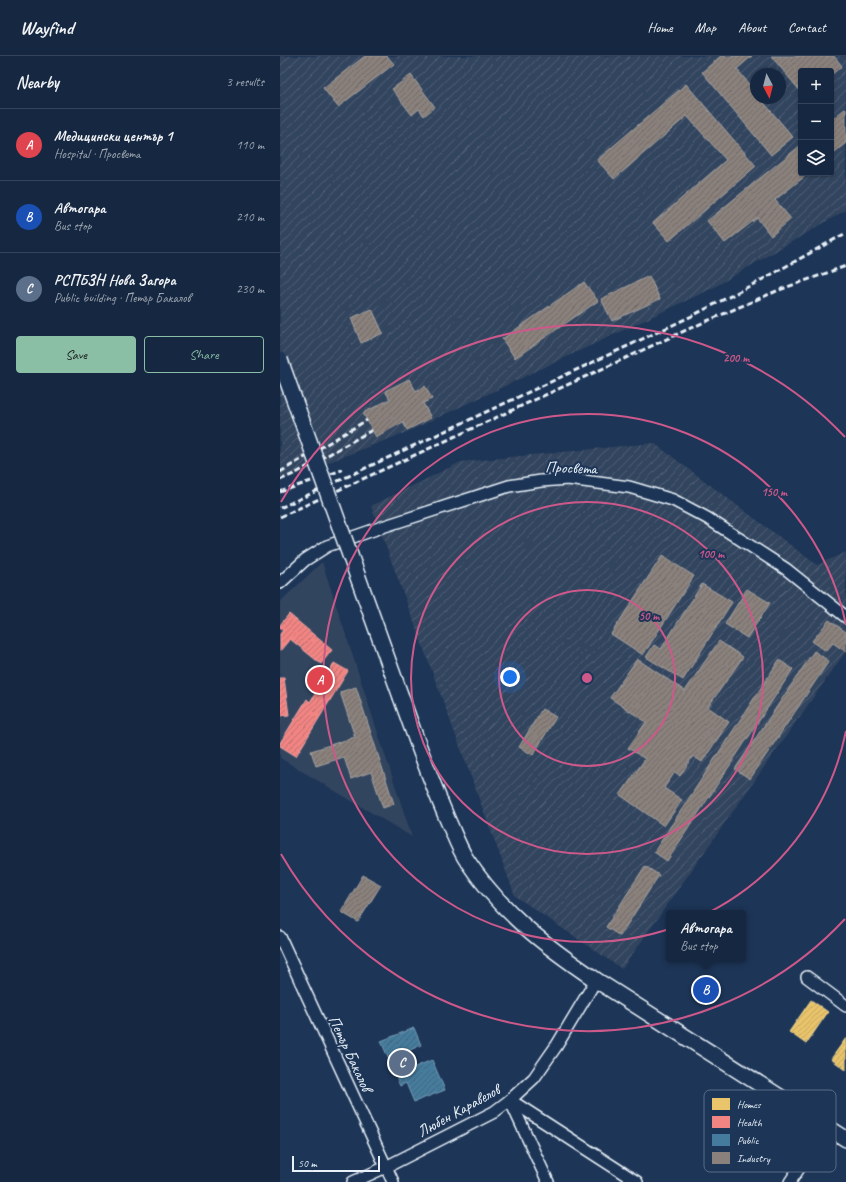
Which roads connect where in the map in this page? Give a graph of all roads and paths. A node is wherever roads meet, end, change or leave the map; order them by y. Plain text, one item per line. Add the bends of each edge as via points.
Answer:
1 (280, 360) edge
2 (280, 583) edge
3 (846, 617) edge
4 (280, 937) edge
5 (283, 953) edge
6 (807, 977) dead end
7 (596, 980) junction
8 (846, 1006) edge
9 (770, 1090) edge
10 (510, 1100) junction
11 (836, 1132) edge
12 (846, 1139) edge
13 (386, 1167) junction
14 (797, 1172) edge
15 (353, 1182) edge
16 (393, 1182) edge
17 (548, 1182) edge
18 (637, 1182) edge
19 (790, 1182) edge

1 - 7 main road, bridge via 437,796 465,858 492,894 517,921 562,958
2 - 3 street, Просвета via 305,560 327,546 509,486 568,479 629,486 673,500 707,518 786,569
4 - 5 street, Петър Бакалов
5 - 13 street, Петър Бакалов
6 - 8 street
7 - 9 main road
7 - 10 street, Любен Каравелов via 534,1078
10 - 13 street, Любен Каравелов via 494,1112
10 - 17 street
10 - 18 street
11 - 12 main road
13 - 15 street, Любен Каравелов
13 - 16 street, Петър Бакалов
14 - 19 street

